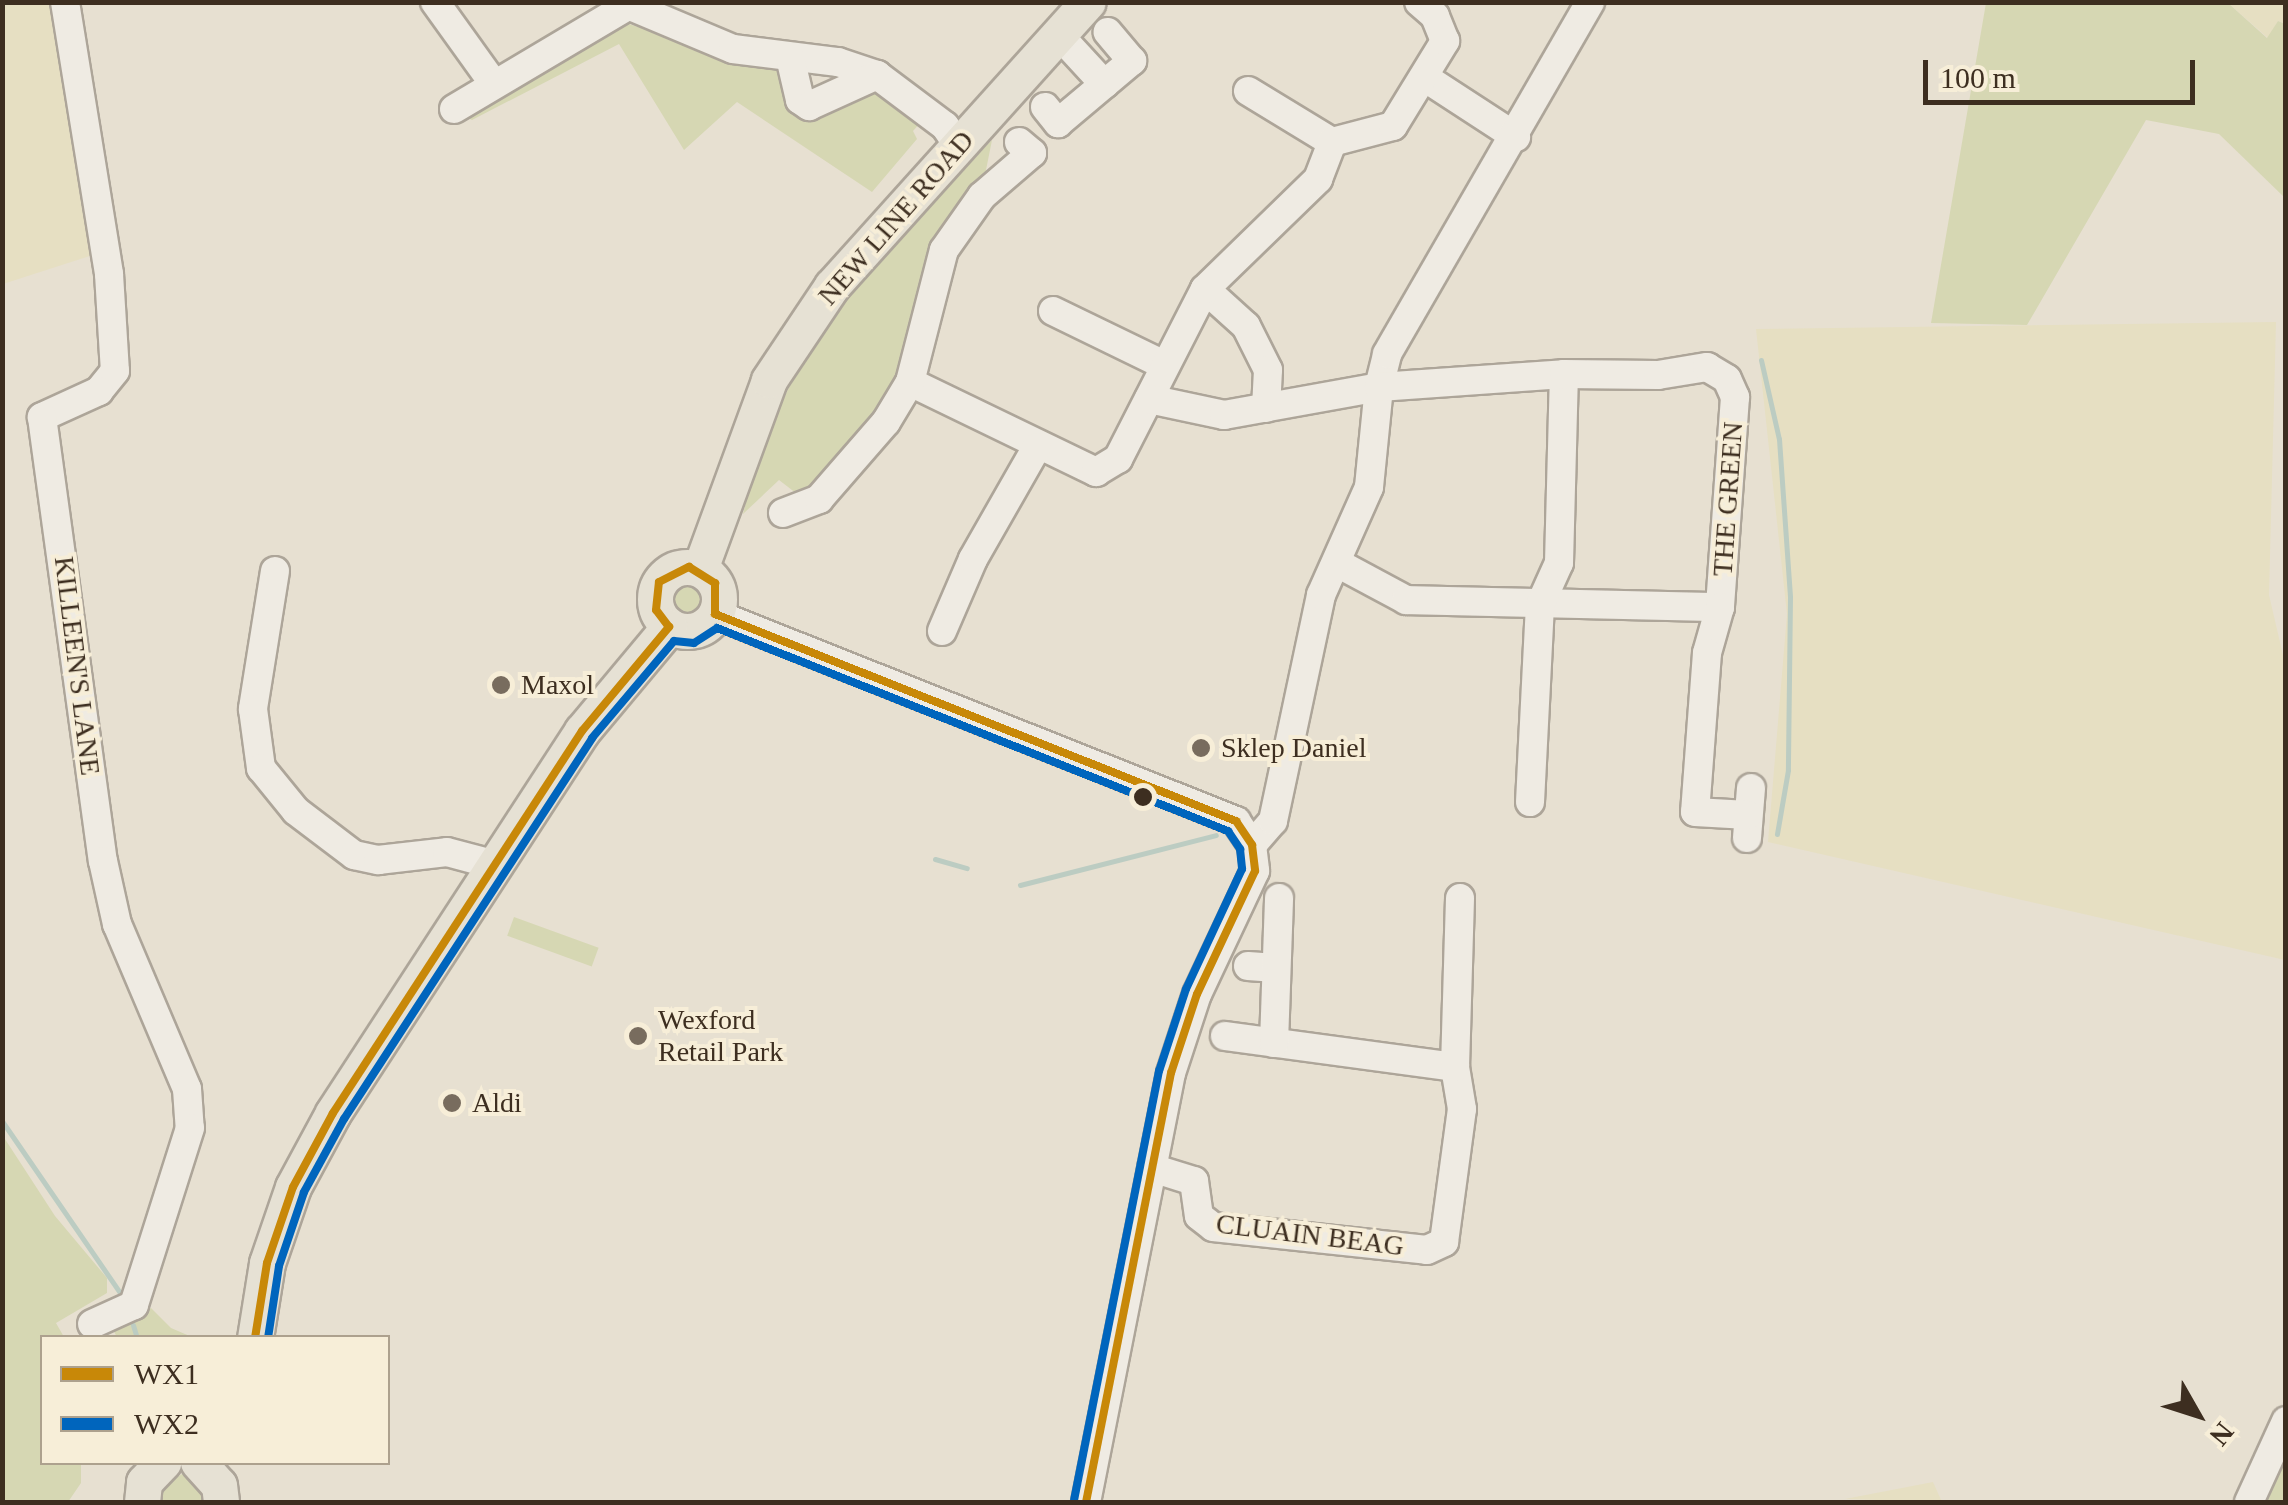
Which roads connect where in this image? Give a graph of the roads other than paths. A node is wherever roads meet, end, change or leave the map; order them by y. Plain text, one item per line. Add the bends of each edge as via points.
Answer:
1 (65, 2) edge
2 (435, 2) edge
3 (1088, 2) edge
4 (1419, 2) edge
5 (1590, 2) edge
6 (622, 5) edge
7 (1108, 32) dead end
8 (1059, 35) junction
9 (790, 57) junction
10 (877, 75) junction
11 (1424, 77) junction
12 (494, 84) junction
13 (1104, 84) junction
14 (1248, 91) dead end
15 (1045, 107) dead end
16 (454, 109) dead end
17 (1516, 137) junction
18 (1019, 142) dead end
19 (1332, 142) junction
20 (958, 145) junction
21 (1205, 290) junction
22 (1053, 311) dead end
23 (1162, 364) junction
24 (1564, 374) junction
25 (910, 382) junction
26 (1379, 387) junction
27 (1149, 399) junction
28 (1266, 408) junction
29 (1036, 446) junction
30 (784, 513) dead end
31 (1339, 564) junction
32 (700, 570) junction
33 (274, 571) dead end
34 (1540, 604) junction
35 (1720, 607) junction
36 (715, 614) junction
37 (669, 626) junction
38 (942, 632) dead end
39 (1530, 802) dead end
40 (1749, 813) dead end
41 (1252, 846) junction
42 (496, 865) junction
43 (1278, 898) dead end
44 (1460, 898) dead end
45 (1226, 1036) dead end
46 (1274, 1042) junction
47 (1455, 1067) junction
48 (1152, 1168) junction
49 (91, 1323) edge
50 (255, 1335) edge
51 (2286, 1421) edge
52 (1086, 1502) edge
53 (2249, 1502) edge

1 - 49 street, KILLEEN'S LANE via 109,274 114,371 99,391 42,417 102,862 117,924 186,1089 190,1128 134,1306
2 - 12 street
3 - 8 main road, NEW LINE ROAD
4 - 11 street via 1435,16 1446,41
5 - 17 street
6 - 9 street via 733,49
6 - 12 street
7 - 13 street via 1132,61
8 - 13 street
8 - 20 main road, NEW LINE ROAD
9 - 10 street
9 - 10 street via 800,100 809,106
10 - 20 street via 945,126
11 - 17 street
11 - 19 street via 1393,126
12 - 16 street
13 - 15 street via 1058,123
14 - 19 street
17 - 26 street via 1387,354
18 - 25 street via 1032,154 982,196 944,250
19 - 21 street via 1318,179
20 - 32 main road, NEW LINE ROAD via 832,286 768,380
21 - 23 street
21 - 28 street via 1246,326 1268,370
22 - 23 street
23 - 27 street
24 - 26 street, THE GREEN
24 - 34 street via 1559,562
24 - 35 street, THE GREEN via 1658,376 1706,368 1726,378 1735,397
25 - 29 street
25 - 30 street via 886,422 819,499
26 - 28 street, THE GREEN
26 - 31 street via 1369,487
27 - 28 street, THE GREEN via 1224,415
27 - 29 street via 1118,459 1096,472
29 - 38 street via 973,559
31 - 34 street, THE GREEN via 1406,600
31 - 41 street via 1321,594 1272,821
32 - 36 main road via 718,593
32 - 37 main road via 679,568 659,582 656,610
33 - 42 street via 253,709 261,768 296,811 354,855 378,860 448,852
34 - 35 street, THE GREEN
34 - 39 street
35 - 40 street, THE GREEN via 1707,654 1695,812
36 - 37 main road via 690,631
36 - 41 street via 1236,821
37 - 42 main road via 582,731
41 - 48 street via 1255,871 1197,994
42 - 50 main road via 333,1114 293,1187 267,1263
43 - 46 street via 1262,967
44 - 47 street, CLUAIN BEAG via 1471,944
45 - 46 street
46 - 47 street
47 - 48 street, CLUAIN BEAG via 1462,1108 1459,1155 1450,1226 1436,1248 1214,1227 1200,1216 1194,1181
48 - 52 street
51 - 53 street

